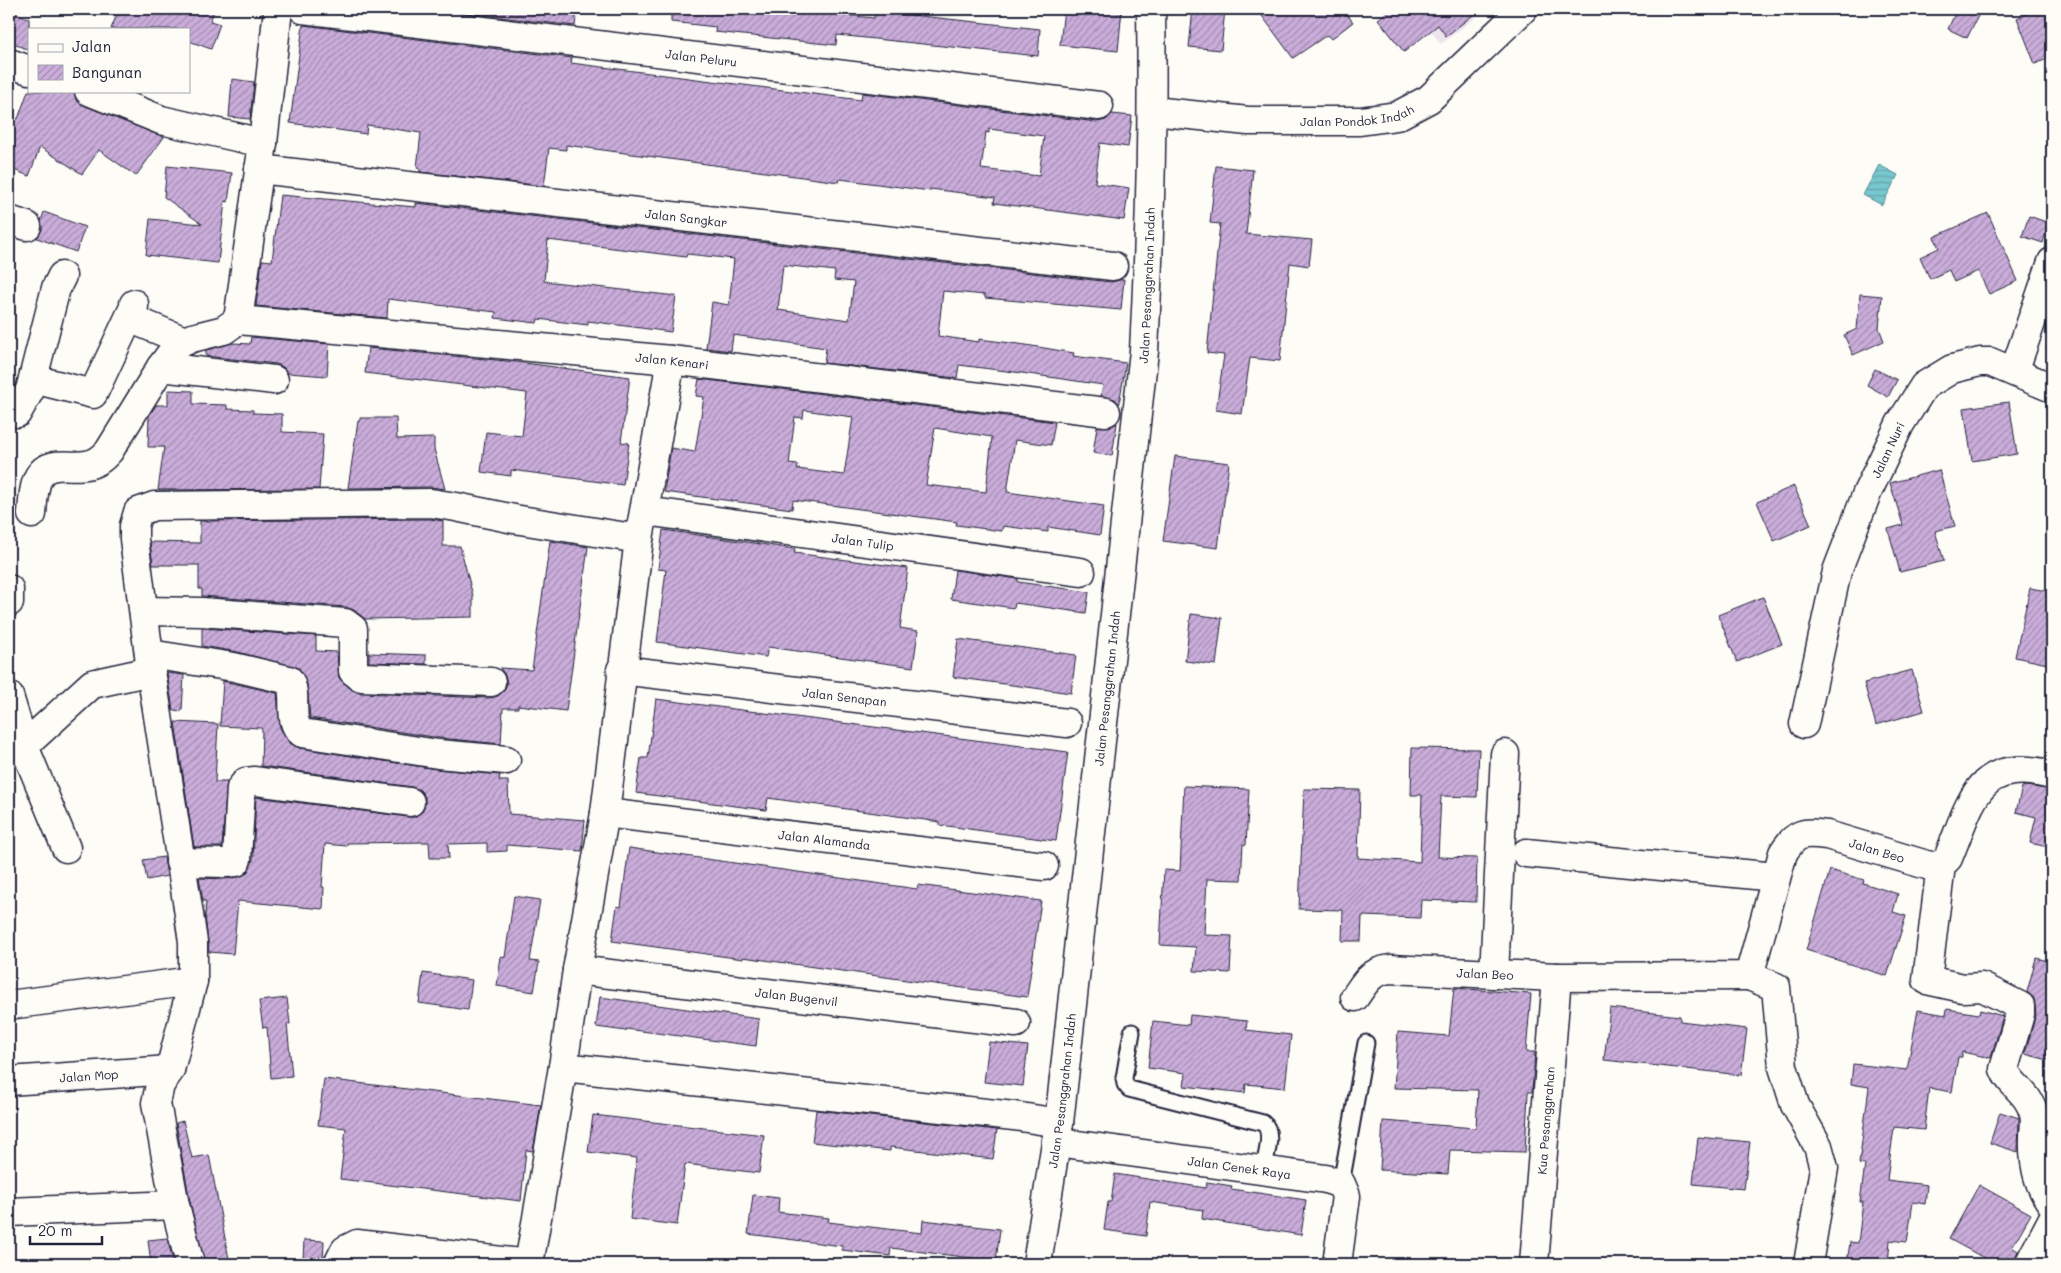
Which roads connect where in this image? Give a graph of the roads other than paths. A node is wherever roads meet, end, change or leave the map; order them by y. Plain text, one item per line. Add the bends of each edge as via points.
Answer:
1 (278, 9) edge
2 (303, 9) edge
3 (1151, 9) edge
4 (1523, 9) edge
5 (9, 63) edge
6 (28, 70) edge
7 (91, 92) edge
8 (1099, 106) dead end
9 (1153, 111) junction
10 (261, 156) junction
11 (2052, 262) edge
12 (1113, 266) dead end
13 (62, 276) dead end
14 (238, 320) junction
15 (185, 341) junction
16 (670, 360) junction
17 (161, 367) junction
18 (2014, 372) junction
19 (33, 379) junction
20 (274, 380) dead end
21 (2052, 388) edge
22 (1106, 412) dead end
23 (12, 415) edge
24 (645, 512) junction
25 (32, 514) dead end
26 (639, 539) junction
27 (1081, 572) dead end
28 (9, 589) edge
29 (9, 602) edge
30 (144, 611) junction
31 (150, 662) junction
32 (622, 670) junction
33 (491, 682) dead end
34 (9, 696) edge
35 (1067, 723) dead end
36 (1804, 724) dead end
37 (16, 749) edge
38 (1506, 754) dead end
39 (506, 760) dead end
40 (2052, 775) edge
41 (410, 802) dead end
42 (605, 812) junction
43 (66, 848) dead end
44 (1526, 853) dead end
45 (180, 862) junction
46 (1941, 865) junction
47 (1044, 866) dead end
48 (1776, 877) junction
49 (577, 970) junction
50 (1494, 974) junction
51 (1557, 976) junction
52 (1749, 976) junction
53 (193, 981) junction
54 (1355, 997) dead end
55 (9, 1005) edge
56 (1016, 1023) dead end
57 (1132, 1032) dead end
58 (1366, 1044) dead end
59 (563, 1067) junction
60 (170, 1070) junction
61 (9, 1081) edge
62 (1058, 1133) junction
63 (1263, 1171) junction
64 (1342, 1184) junction
65 (2052, 1204) edge
66 (175, 1205) junction
67 (9, 1212) edge
68 (2052, 1220) edge
69 (462, 1261) edge
70 (190, 1264) edge
71 (338, 1264) edge
72 (529, 1264) edge
73 (1037, 1264) edge
74 (1337, 1264) edge
75 (1534, 1264) edge
76 (1808, 1264) edge
77 (2029, 1264) edge

1 - 10 street
2 - 8 street, Jalan Peluru
3 - 9 street, Jalan Pesanggrahan Indah
4 - 9 street, Jalan Pondok Indah via 1429,99 1397,116 1360,121 1248,121
5 - 6 street
7 - 10 street, Jalan Sangkar
9 - 62 street, Jalan Pesanggrahan Indah via 1144,352
10 - 12 street, Jalan Sangkar
10 - 14 street
11 - 18 street
13 - 19 street via 56,288
14 - 15 street via 224,330
14 - 16 street, Jalan Kenari
15 - 17 street via 178,344
15 - 19 street via 134,312 134,307 93,394
16 - 22 street, Jalan Kenari
16 - 24 street
17 - 20 street
17 - 25 street via 102,458 87,466 52,467 42,472
18 - 21 street, Jalan Nuri
18 - 36 street, Jalan Nuri via 1990,362 1952,369 1924,386 1900,424 1867,493 1837,571
19 - 23 street via 30,390
24 - 26 street
24 - 27 street, Jalan Tulip
26 - 30 street via 431,504 154,506 138,512 134,526
26 - 32 street
28 - 29 street
30 - 31 street
30 - 33 street via 345,623 353,629 353,671 361,677
31 - 37 street via 92,684
31 - 39 street via 234,667 289,680 294,723 302,733 438,754
31 - 45 street
32 - 35 street, Jalan Senapan
32 - 42 street
34 - 37 street
37 - 43 street
38 - 50 street
40 - 46 street via 2026,770 1991,777 1978,789 1948,858
41 - 45 street via 246,782 241,788 236,862
42 - 47 street, Jalan Alamanda
42 - 49 street
44 - 48 street
45 - 53 street via 193,942
46 - 48 street, Jalan Beo via 1930,866 1811,833 1800,834 1791,841
46 - 65 street via 1927,980 1963,988 1982,987 2020,1006 2004,1069 2028,1099 2034,1114 2034,1164
48 - 52 street, Jalan Beo
49 - 56 street, Jalan Bugenvil
49 - 59 street
50 - 51 street, Jalan Beo
50 - 54 street, Jalan Beo via 1385,970 1370,976
51 - 52 street, Jalan Beo
51 - 75 street, Kua Pesanggrahan
52 - 76 street, Jalan Beo via 1776,987 1783,1067 1795,1105 1818,1146 1824,1168
53 - 55 street
53 - 60 street
57 - 63 lane via 1124,1078 1129,1089 1263,1122 1269,1133
58 - 64 lane
59 - 62 street, Jalan Cenek Raya via 1014,1116
59 - 72 street
60 - 61 street, Jalan Mop
60 - 66 street via 160,1085 156,1103
62 - 63 street, Jalan Cenek Raya
62 - 73 street, Jalan Pesanggrahan Indah
63 - 64 street, Jalan Cenek Raya
64 - 74 street via 1346,1196
66 - 67 street
66 - 70 street
68 - 77 street
69 - 71 street via 356,1244 345,1250
69 - 72 street

